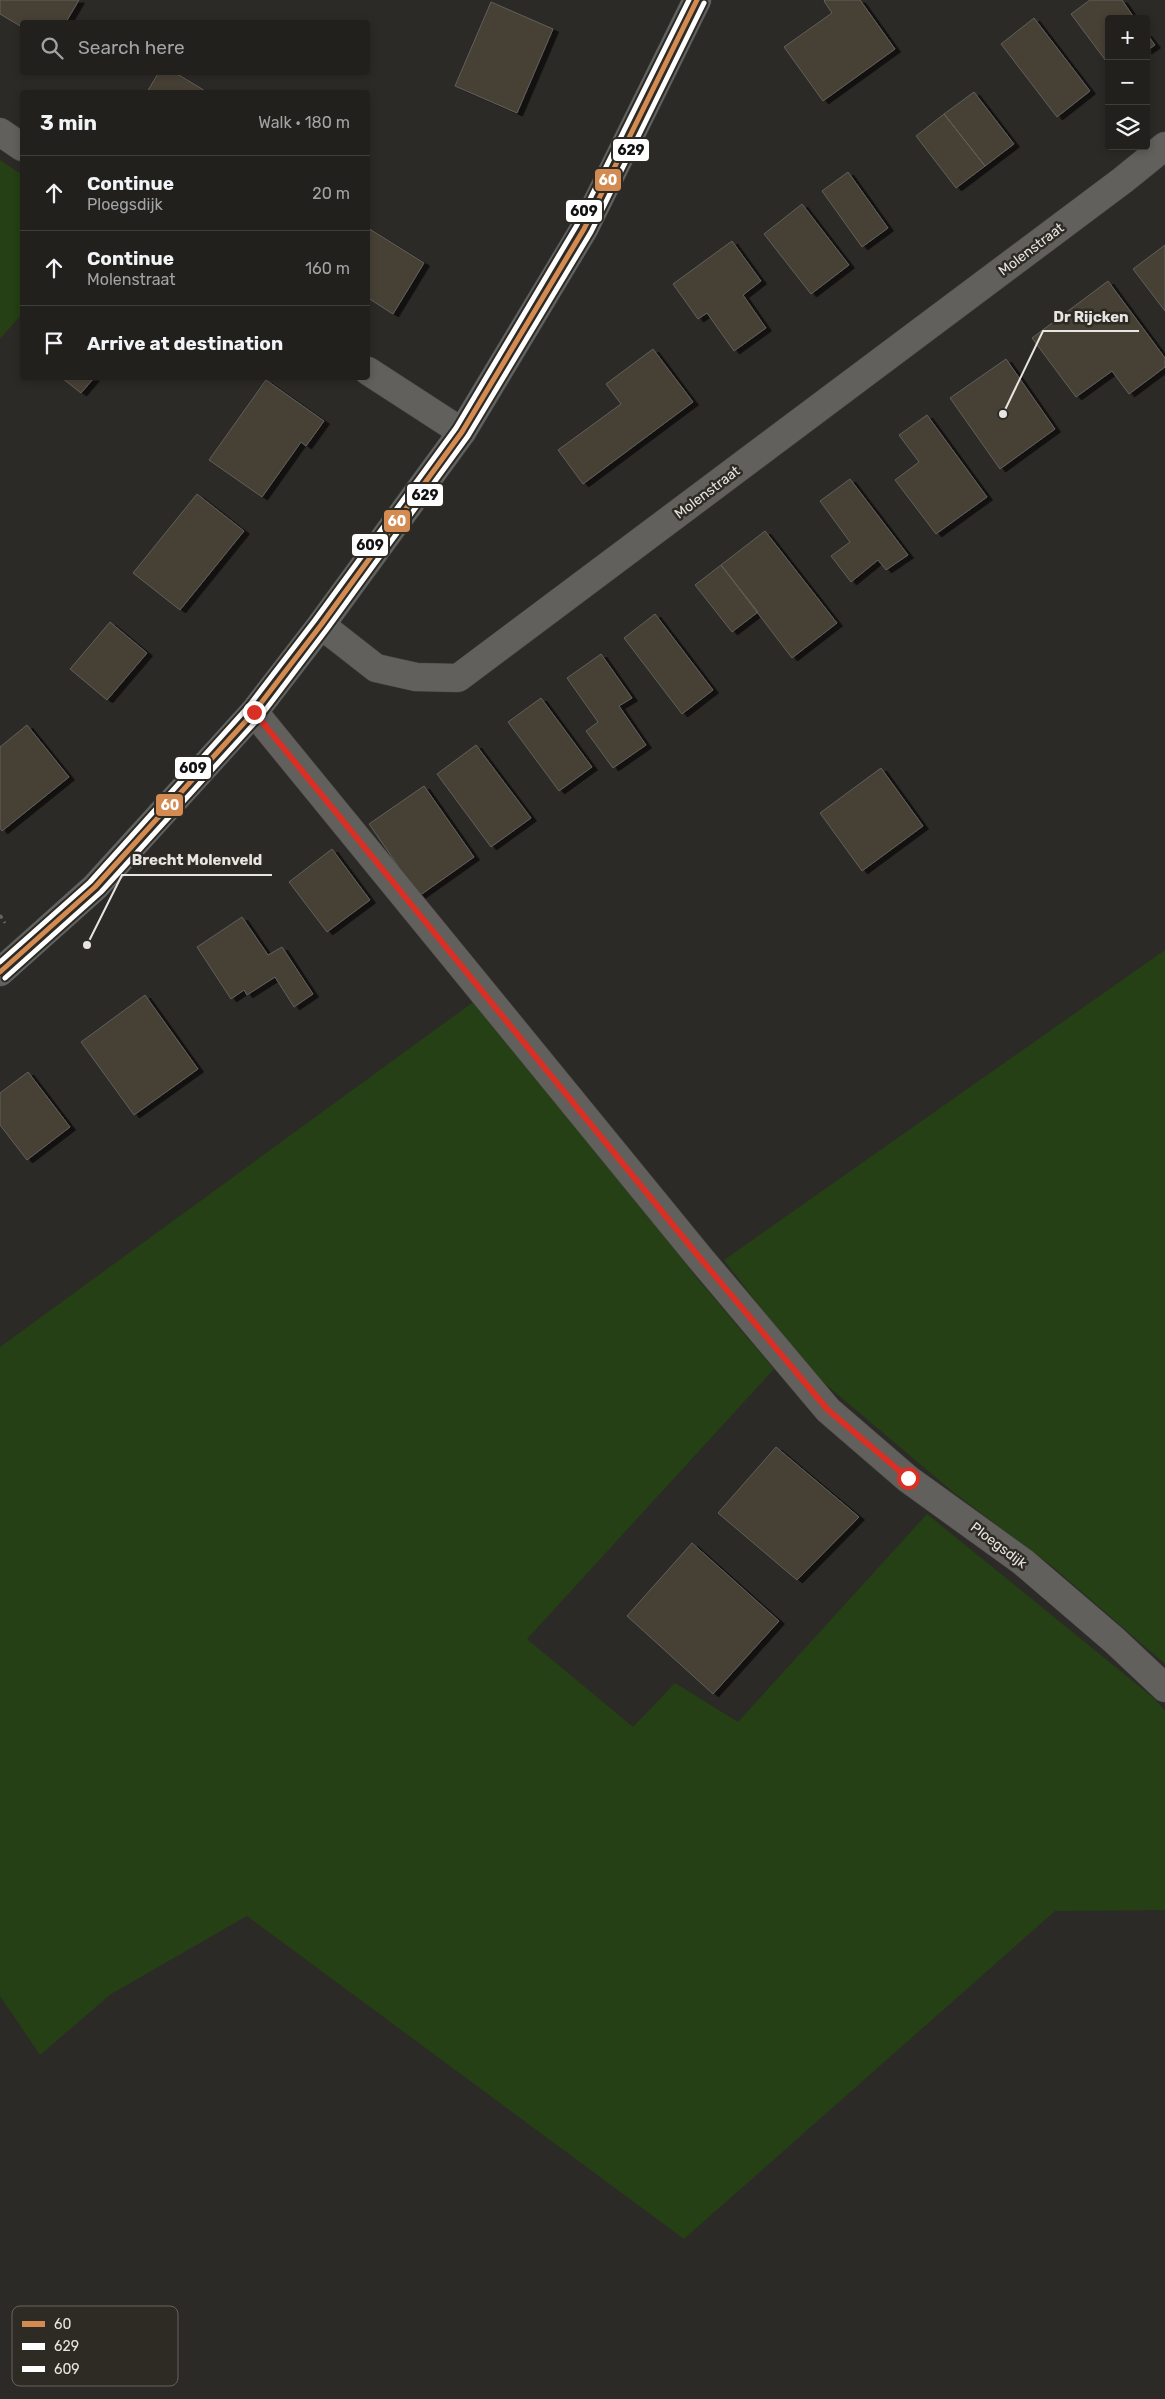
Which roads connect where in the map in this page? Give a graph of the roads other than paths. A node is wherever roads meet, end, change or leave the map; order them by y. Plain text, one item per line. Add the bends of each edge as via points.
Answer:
1 (697, 0) edge
2 (0, 132) edge
3 (20, 146) edge
4 (1165, 146) edge
5 (370, 372) edge
6 (462, 432) junction
7 (321, 625) junction
8 (254, 712) junction
9 (0, 972) edge
10 (1165, 1688) edge

1 - 6 main road via 584,229
2 - 3 street
4 - 7 street, Molenstraat via 458,678 416,677 376,668
5 - 6 street
6 - 7 main road
7 - 8 main road
8 - 9 main road via 95,887
8 - 10 street, Ploegsdijk via 828,1410 908,1478 1023,1562

